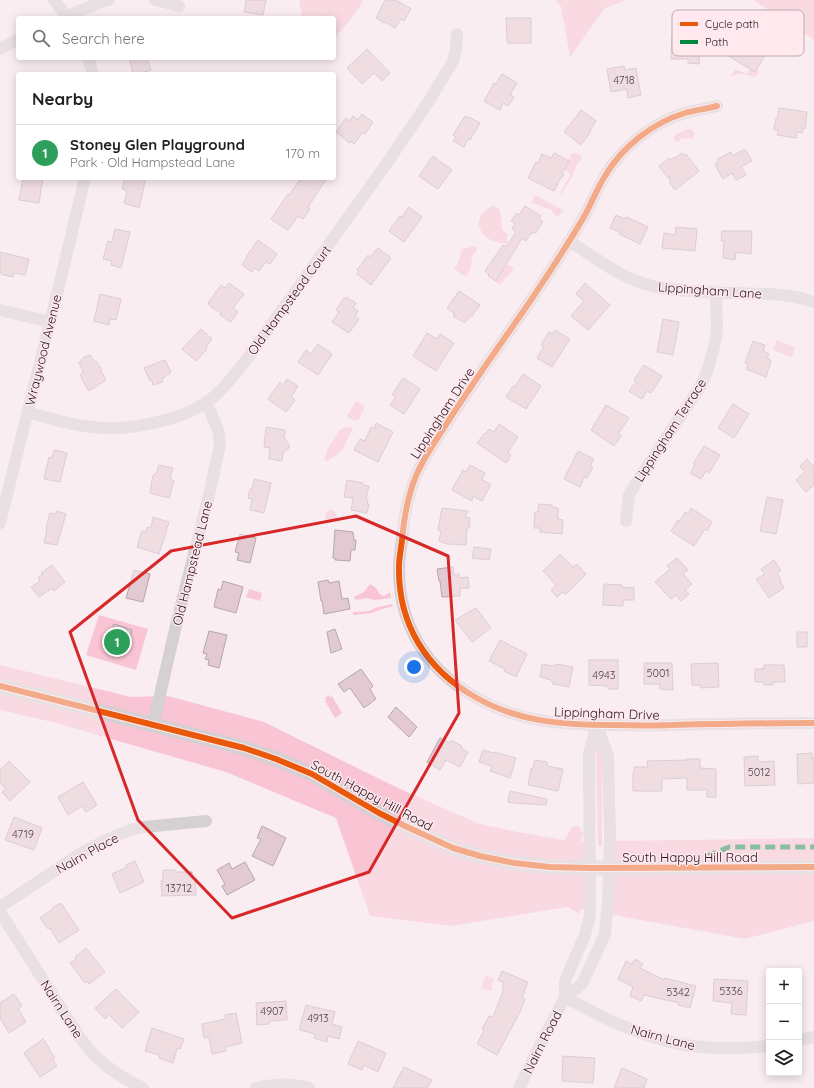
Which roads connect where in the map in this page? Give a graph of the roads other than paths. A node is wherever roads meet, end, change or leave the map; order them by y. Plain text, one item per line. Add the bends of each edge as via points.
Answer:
1 (54, 0) edge
2 (109, 0) edge
3 (155, 0) edge
4 (178, 6) dead end
5 (65, 16) edge
6 (70, 16) edge
7 (457, 34) dead end
8 (16, 40) edge
9 (0, 49) edge
10 (89, 60) edge
11 (92, 72) edge
12 (717, 106) dead end
13 (85, 180) edge
14 (569, 241) junction
15 (716, 292) junction
16 (814, 302) edge
17 (0, 310) edge
18 (50, 322) junction
19 (205, 404) junction
20 (27, 412) junction
21 (626, 521) dead end
22 (0, 522) edge
23 (0, 686) edge
24 (814, 723) edge
25 (153, 725) junction
26 (597, 725) junction
27 (206, 821) dead end
28 (814, 867) edge
29 (590, 868) junction
30 (609, 868) junction
31 (0, 907) edge
32 (0, 912) edge
33 (565, 997) junction
34 (814, 1037) edge
35 (802, 1039) edge
36 (766, 1046) edge
37 (143, 1088) edge
38 (256, 1088) edge
39 (309, 1088) edge
40 (519, 1088) edge

1 - 5 street
2 - 6 street
3 - 4 street
7 - 19 street, Old Hampstead Court via 453,60 394,154 244,363
8 - 9 street
10 - 11 street
12 - 14 street, Lippingham Drive via 664,122 632,144 605,175
13 - 18 street, Wraywood Avenue
14 - 15 street, Lippingham Lane via 616,271 645,284 665,289
14 - 26 street, Lippingham Drive via 460,404 417,474 405,510 399,576 401,598 413,634 423,651 455,684 474,697 520,716 552,723
15 - 16 street, Lippingham Lane via 770,294
15 - 21 street, Lippingham Terrace via 717,331 708,369 700,387 630,494
17 - 18 street
18 - 20 street, Wraywood Avenue
19 - 20 street, Old Hampstead Court via 174,418 115,428 75,424
19 - 25 street, Old Hampstead Lane via 217,427 220,445
20 - 22 street, Wraywood Avenue
23 - 25 street, South Happy Hill Road
24 - 26 street, Lippingham Drive
25 - 29 street, South Happy Hill Road via 244,748 276,759 312,774 379,813 453,848 514,863
26 - 29 street, Nairn Road via 589,753
26 - 30 street, Nairn Road via 608,756
27 - 31 street, Nairn Place via 144,827 106,840 83,852
28 - 30 street, South Happy Hill Road
29 - 30 street, South Happy Hill Road
29 - 33 street, Nairn Road via 590,915 585,935 565,981
30 - 33 street, Nairn Road via 605,934 582,984
32 - 37 street, Nairn Lane via 80,1038 111,1070
33 - 36 street, Nairn Lane via 642,1034 679,1044 724,1048
33 - 40 street, Nairn Road
34 - 35 street
38 - 39 street via 284,1085

